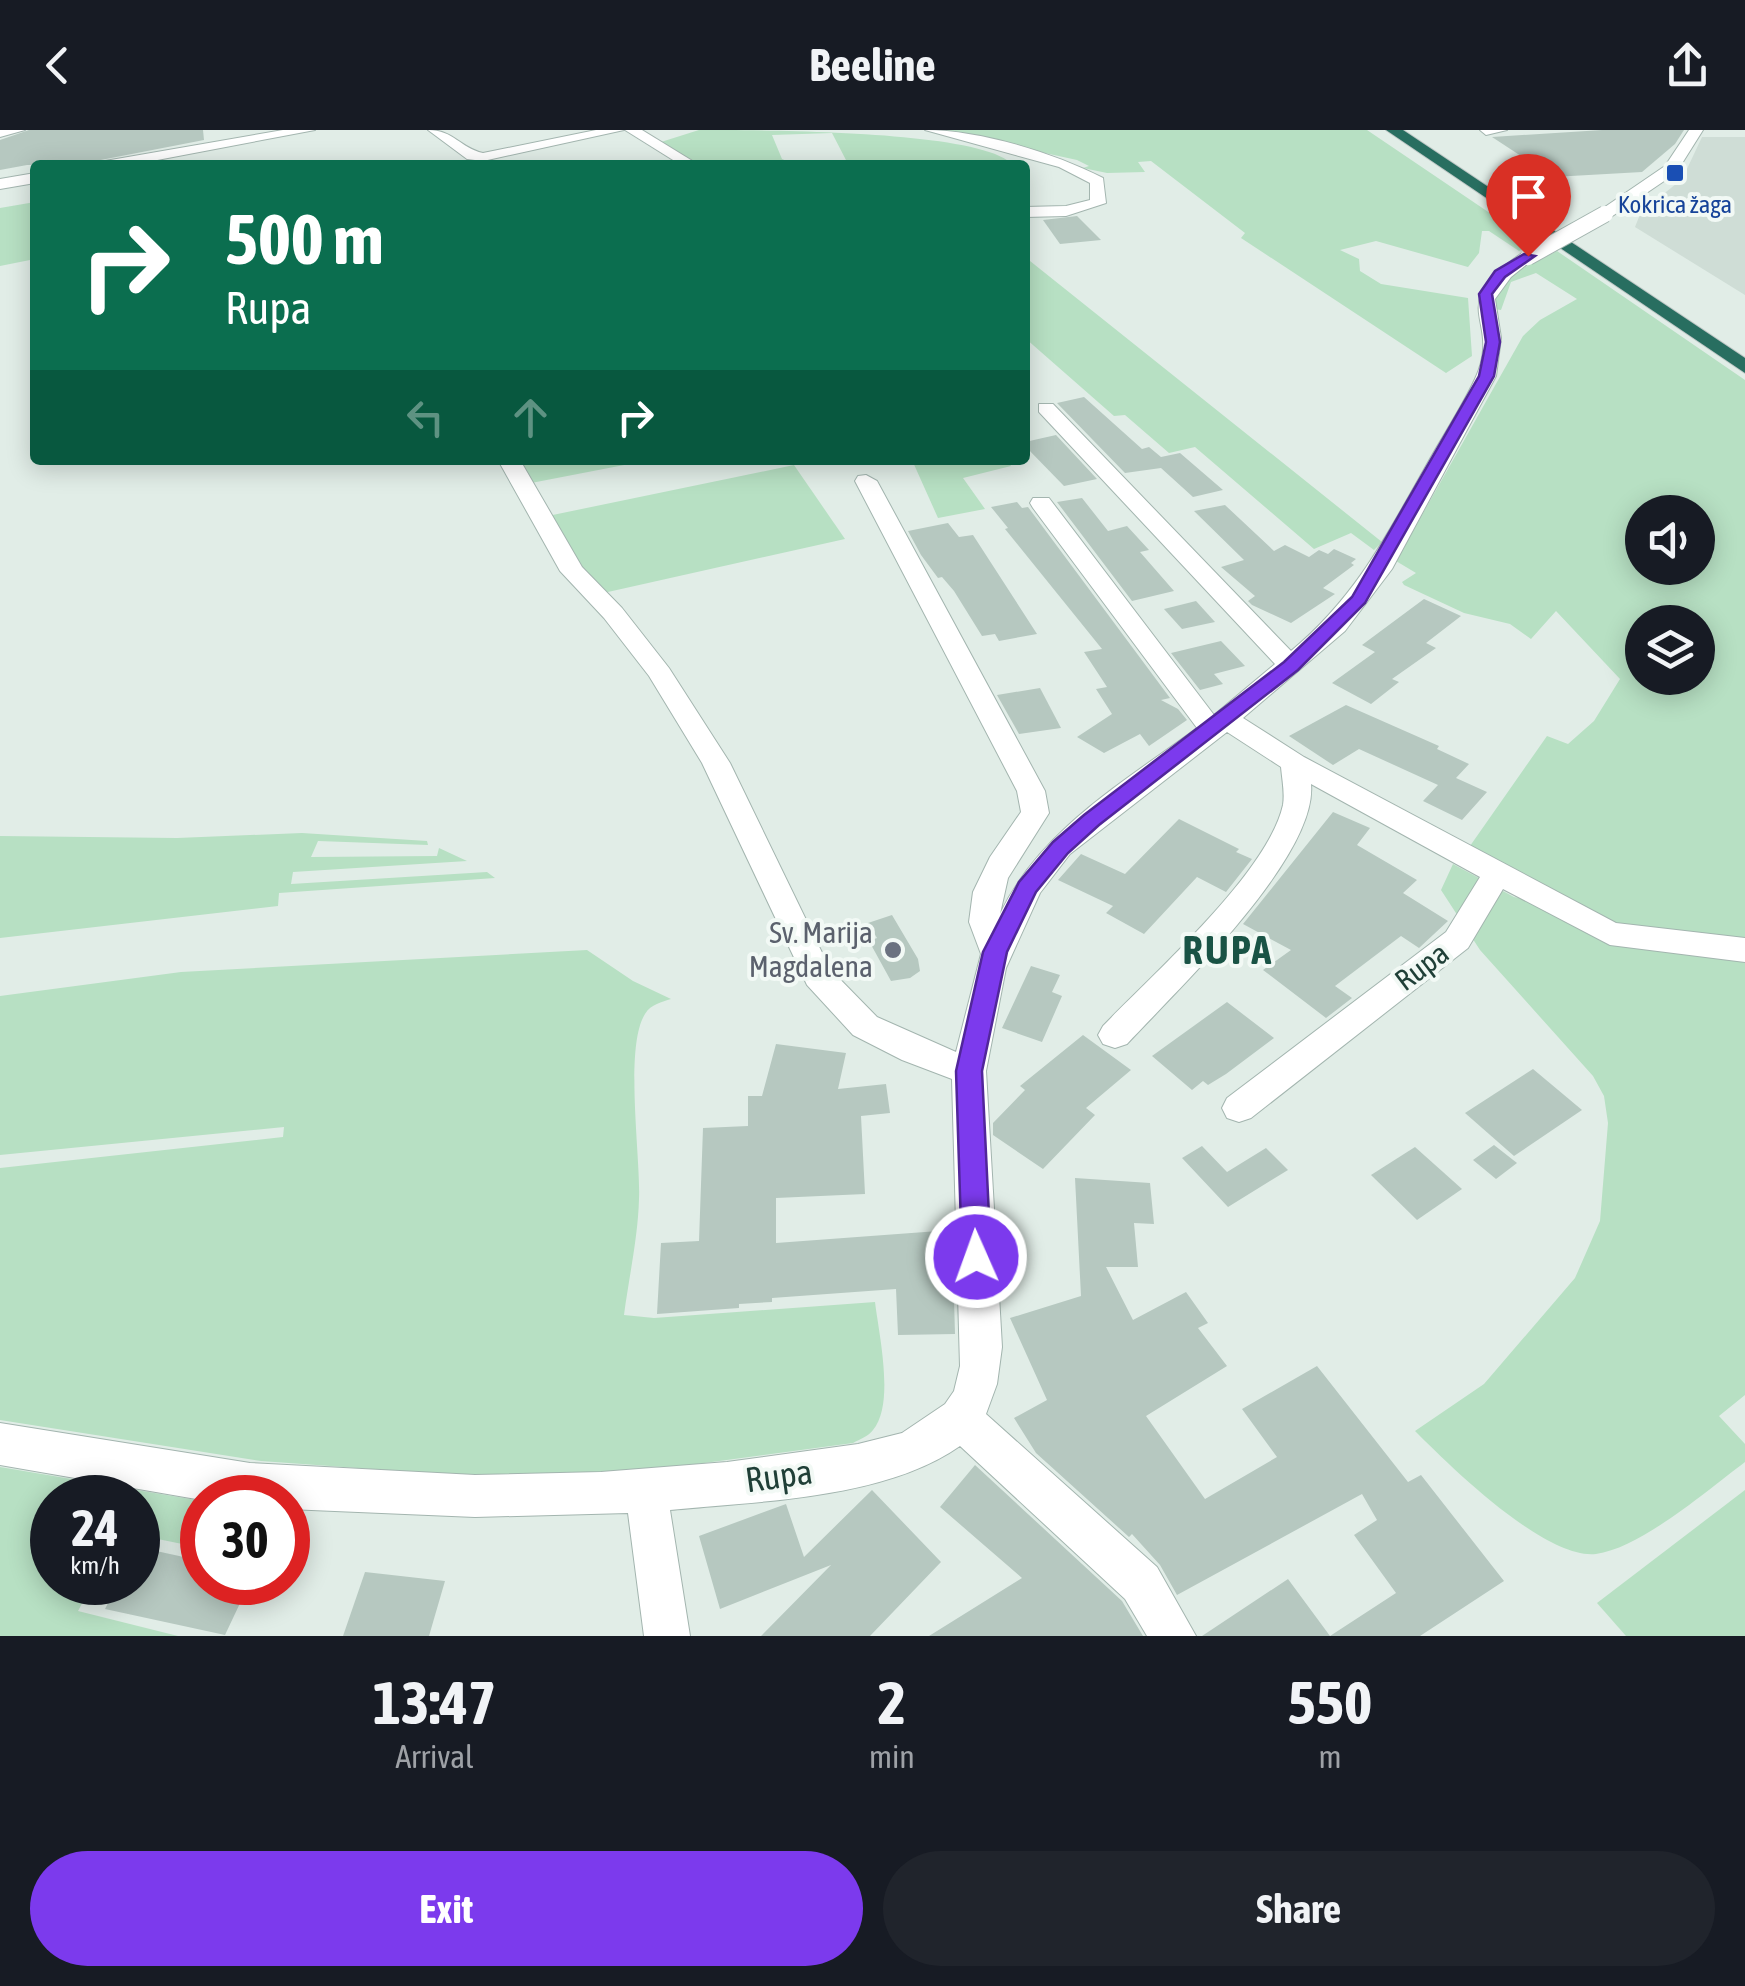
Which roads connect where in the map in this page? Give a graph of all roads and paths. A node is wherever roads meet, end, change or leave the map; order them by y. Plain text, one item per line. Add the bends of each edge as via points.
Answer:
1 (18, 130) edge
2 (308, 130) edge
3 (435, 130) edge
4 (617, 130) edge
5 (632, 130) edge
6 (932, 130) edge
7 (1392, 130) edge
8 (1418, 130) edge
9 (1500, 130) edge
10 (1696, 130) edge
11 (1486, 131) edge
12 (0, 133) edge
13 (134, 160) edge
14 (683, 160) edge
15 (1064, 164) junction
16 (1031, 175) dead end
17 (30, 179) edge
18 (0, 184) edge
19 (1650, 186) junction
20 (1030, 212) edge
21 (1630, 222) dead end
22 (1717, 326) dead end
23 (1745, 367) edge
24 (1046, 408) dead end
25 (512, 465) edge
26 (866, 482) dead end
27 (1041, 503) dead end
28 (1291, 666) junction
29 (1219, 724) junction
30 (1294, 762) junction
31 (1496, 875) junction
32 (1745, 950) edge
33 (995, 952) junction
34 (1115, 1035) dead end
35 (969, 1071) junction
36 (1239, 1108) dead end
37 (960, 1418) junction
38 (0, 1444) edge
39 (646, 1492) junction
40 (667, 1636) edge
41 (1173, 1636) edge

1 - 12 street
2 - 13 street
3 - 4 street via 483,157
5 - 14 street
6 - 15 street
7 - 23 highway
8 - 22 highway
9 - 11 street
10 - 19 street via 1686,152
15 - 16 street
15 - 20 street via 1098,180 1098,203
17 - 18 street
19 - 21 street via 1655,196
19 - 28 street, bridge via 1500,274 1486,294 1493,342 1486,376 1380,569 1336,626
24 - 28 street
25 - 35 street via 572,571 660,673 716,763 818,976 866,1026
26 - 33 street via 1030,791 1035,813 996,874 988,900 984,922
27 - 29 street
28 - 29 street
29 - 30 street
29 - 33 street via 1060,848 1027,888
30 - 31 street
30 - 34 street via 1297,806 1278,843 1234,906
31 - 32 street via 1610,934
31 - 36 street, Rupa via 1457,940
33 - 35 street
35 - 37 street via 982,1347 977,1388
37 - 39 street, Rupa via 902,1454 862,1465
37 - 41 street via 1140,1583
38 - 39 street, Rupa via 281,1488 507,1499
39 - 40 street

